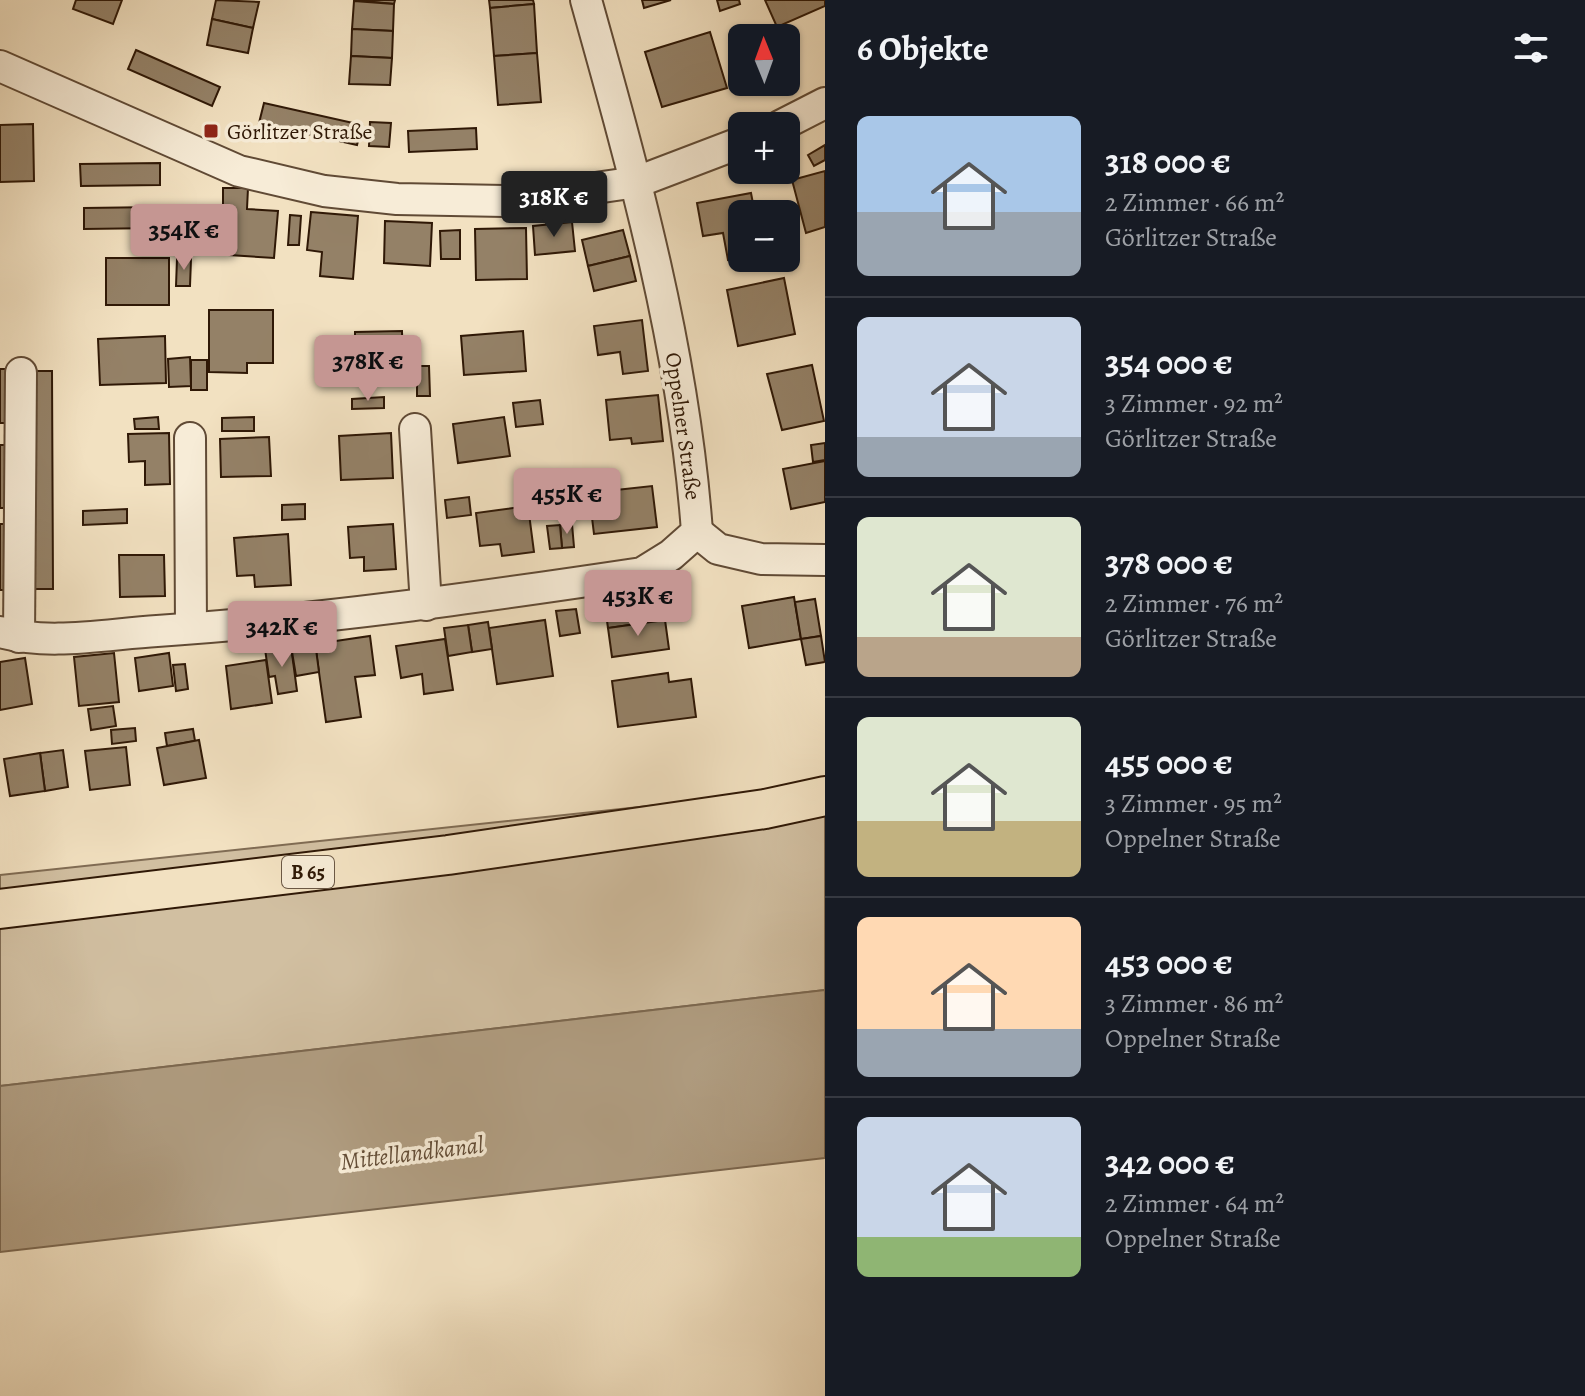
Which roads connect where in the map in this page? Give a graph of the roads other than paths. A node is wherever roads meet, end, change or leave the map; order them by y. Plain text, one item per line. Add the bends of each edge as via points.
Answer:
1 (586, 0) edge
2 (0, 66) edge
3 (825, 103) edge
4 (800, 116) edge
5 (728, 147) edge
6 (637, 182) junction
7 (21, 373) dead end
8 (415, 429) dead end
9 (190, 438) dead end
10 (697, 532) junction
11 (825, 560) edge
12 (426, 605) junction
13 (191, 628) junction
14 (10, 635) edge
15 (825, 796) edge
16 (0, 909) edge

1 - 6 street, Oppelner Straße
2 - 6 street via 239,171 324,191 505,201
3 - 4 street
5 - 6 street
6 - 10 street, Oppelner Straße via 681,383
7 - 14 street
8 - 12 street
9 - 13 street
10 - 11 street via 718,549 761,559
10 - 12 street, Oppelner Straße via 642,573
12 - 13 street, Oppelner Straße
13 - 14 street, Oppelner Straße via 59,638
15 - 16 main road, B 65 via 448,855

